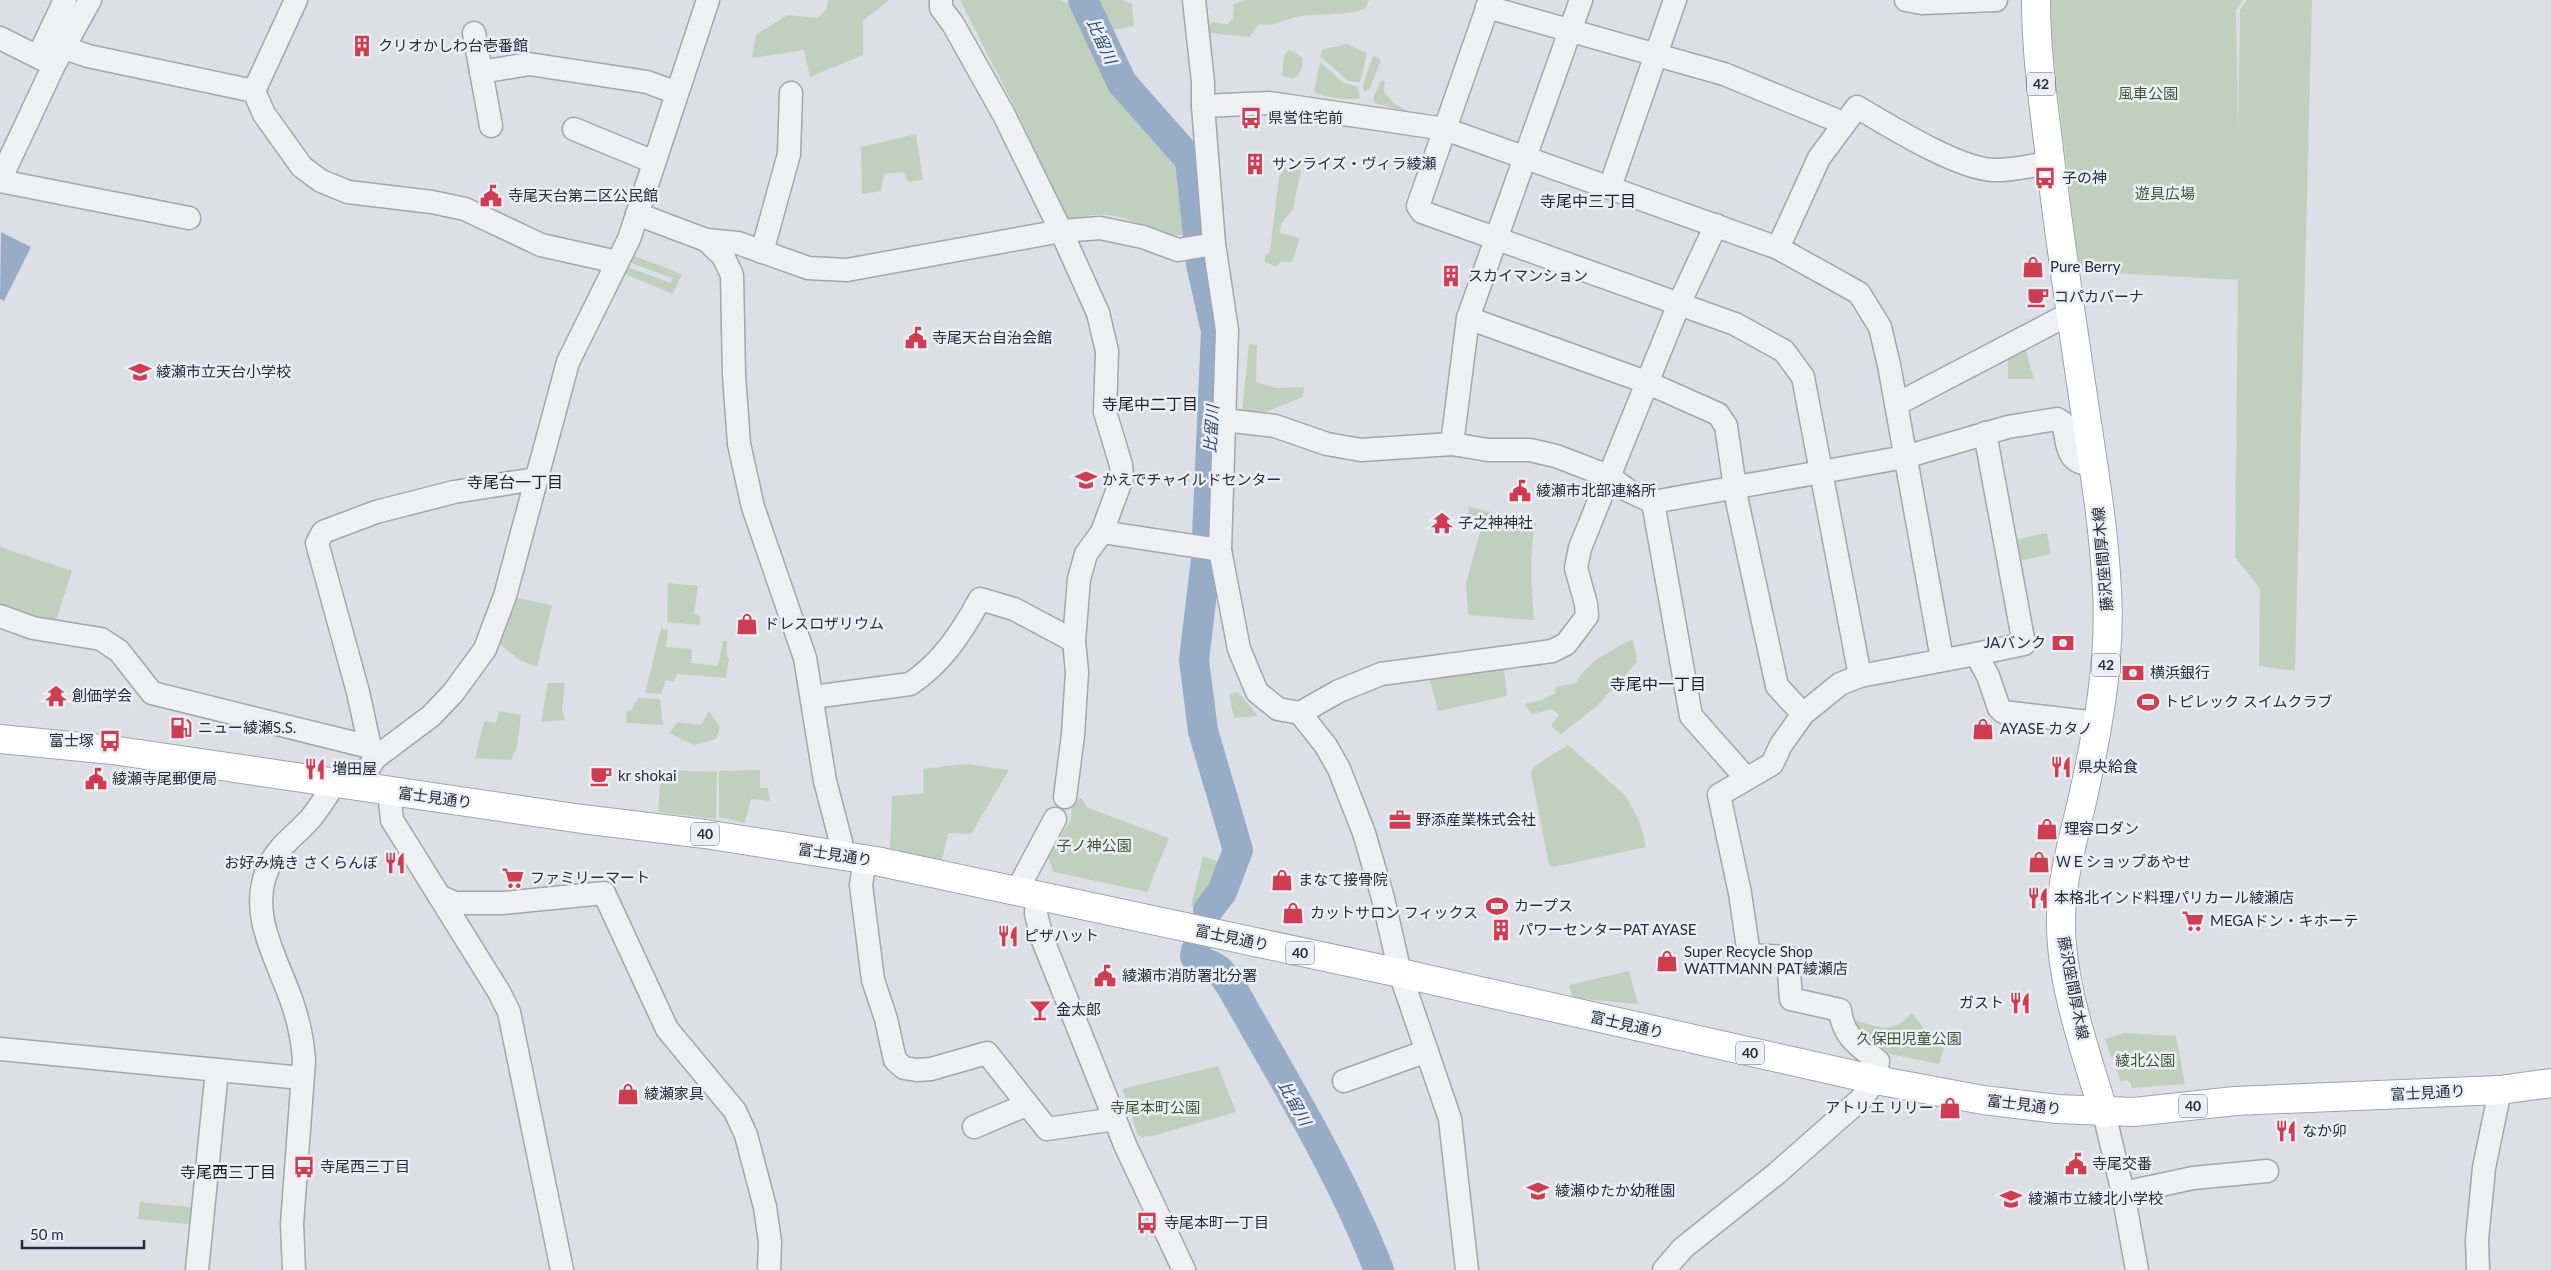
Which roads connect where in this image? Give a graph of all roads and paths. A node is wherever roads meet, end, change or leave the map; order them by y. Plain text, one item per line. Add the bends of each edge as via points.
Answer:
1 (65, 0) edge
2 (90, 0) edge
3 (296, 0) edge
4 (708, 0) edge
5 (941, 0) edge
6 (1194, 0) edge
7 (1581, 0) edge
8 (1675, 0) edge
9 (1906, 0) edge
10 (1996, 0) edge
11 (2036, 0) edge
12 (1489, 3) edge
13 (1570, 31) junction
14 (474, 33) dead end
15 (0, 38) edge
16 (1656, 54) junction
17 (52, 56) junction
18 (481, 72) junction
19 (254, 91) junction
20 (677, 93) junction
21 (791, 93) dead end
22 (1203, 106) junction
23 (1843, 122) junction
24 (491, 126) dead end
25 (574, 129) dead end
26 (1444, 129) junction
27 (1526, 157) junction
28 (654, 162) junction
29 (2050, 163) junction
30 (0, 181) edge
31 (1610, 187) junction
32 (637, 214) junction
33 (189, 218) dead end
34 (1716, 226) junction
35 (1061, 231) junction
36 (706, 240) junction
37 (1497, 240) junction
38 (1205, 246) junction
39 (1778, 248) junction
40 (762, 252) junction
41 (617, 262) junction
42 (1679, 304) junction
43 (2072, 314) junction
44 (1468, 318) junction
45 (1646, 382) junction
46 (1897, 404) junction
47 (1224, 420) junction
48 (1985, 433) junction
49 (1452, 444) junction
50 (1905, 457) junction
51 (2094, 465) junction
52 (1821, 474) junction
53 (1608, 476) junction
54 (535, 478) junction
55 (1735, 489) junction
56 (1653, 502) junction
57 (1102, 532) junction
58 (1209, 549) junction
59 (0, 616) edge
60 (1074, 641) junction
61 (1976, 654) junction
62 (1942, 659) junction
63 (1860, 676) junction
64 (813, 697) junction
65 (1300, 713) junction
66 (1803, 714) junction
67 (2097, 723) junction
68 (0, 739) edge
69 (372, 753) junction
70 (1746, 778) junction
71 (335, 783) junction
72 (378, 789) junction
73 (1065, 797) dead end
74 (1055, 819) dead end
75 (853, 857) junction
76 (1028, 894) junction
77 (439, 896) junction
78 (1400, 973) junction
79 (0, 1049) edge
80 (1427, 1051) junction
81 (217, 1070) junction
82 (302, 1078) junction
83 (1876, 1080) junction
84 (1344, 1081) dead end
85 (2551, 1083) edge
86 (2500, 1090) junction
87 (1026, 1106) junction
88 (2104, 1113) junction
89 (1115, 1119) junction
90 (974, 1127) dead end
91 (2267, 1171) dead end
92 (2123, 1193) junction
93 (197, 1270) edge
94 (294, 1270) edge
95 (562, 1270) edge
96 (769, 1270) edge
97 (1184, 1270) edge
98 (1467, 1270) edge
99 (1664, 1270) edge
100 (2137, 1270) edge
101 (2478, 1270) edge

1 - 17 street
2 - 17 street
3 - 19 street
4 - 20 street
5 - 35 street via 941,8 1004,115
6 - 22 street via 1204,82
7 - 13 street
8 - 16 street
9 - 10 street via 1922,3
11 - 29 main road, 藤沢座間厚木線 / 42 via 2038,55
12 - 13 street
12 - 26 street
13 - 16 street
13 - 27 street
14 - 18 street
15 - 17 street
16 - 23 street via 1724,74
16 - 31 street
17 - 19 street via 88,56
17 - 30 street
18 - 20 street via 529,64 647,82
18 - 24 street
19 - 41 street via 264,114 302,167 321,181 348,192 465,209 541,245
20 - 28 street
21 - 40 street via 789,154
22 - 26 street via 1269,103
22 - 38 street
23 - 29 street via 1857,107 1926,146 1974,167 1993,170
23 - 39 street via 1810,174
25 - 28 street
26 - 27 street
26 - 37 street via 1418,206 1422,212
27 - 31 street
27 - 37 street
28 - 32 street
29 - 43 main road, 藤沢座間厚木線 / 42
30 - 33 street
31 - 34 street
32 - 36 street
32 - 41 street
34 - 39 street
34 - 42 street
35 - 38 street via 1100,228 1143,237 1178,250
35 - 40 street via 847,270 808,268
35 - 57 street via 1098,313 1107,351 1105,412 1122,478
36 - 40 street via 738,244
36 - 64 street via 723,256 732,275 739,444 754,507 798,636
37 - 42 street
37 - 44 street
38 - 47 street via 1227,330
39 - 46 street via 1859,293 1880,326
41 - 54 street via 568,362
42 - 45 street
42 - 52 street via 1735,324 1784,351 1803,376
43 - 46 street
43 - 51 main road, 藤沢座間厚木線 / 42
44 - 45 street
44 - 49 street
45 - 53 street
45 - 55 street via 1718,414 1726,426
46 - 50 street
47 - 49 street via 1275,426 1327,444 1361,450
47 - 58 street
48 - 50 street
48 - 51 street via 2057,419 2063,422 2072,458 2080,464
48 - 61 street via 2024,644
49 - 53 street via 1488,450 1530,450 1556,456
50 - 52 street
50 - 62 street
51 - 67 main road, 藤沢座間厚木線 / 42 via 2104,543 2109,636
52 - 55 street
52 - 63 street
53 - 56 street
53 - 65 street via 1580,548 1576,568 1587,616 1566,644 1552,651 1381,674 1339,691
54 - 69 street via 505,596 485,649 453,693 430,716
54 - 69 street via 454,492 376,512 323,532 317,543
55 - 56 street
55 - 66 street via 1777,686
56 - 70 street via 1691,716
57 - 58 street
57 - 60 street via 1082,563
58 - 65 street via 1239,649 1258,692 1278,709
59 - 69 street via 33,628 101,639 119,651 152,693
60 - 64 street via 1014,608 980,600 943,656 910,684
60 - 73 street via 1077,672 1074,735
61 - 62 street
61 - 67 street via 2003,712
62 - 63 street
63 - 66 street via 1840,684
64 - 75 street via 825,781 841,842
65 - 78 street via 1326,746 1364,833
66 - 70 street via 1772,764
67 - 88 main road, 藤沢座間厚木線 / 42 via 2068,863 2061,923 2066,966 2081,1035
68 - 71 main road, 富士見通り / 40 via 112,750
69 - 72 street via 366,772
70 - 83 street via 1719,795 1749,954 1788,957 1791,999 1840,1010 1847,1035 1878,1061
71 - 72 main road, 富士見通り / 40
71 - 82 street via 310,818 276,853 268,867 263,888 262,910 267,942 293,1004 300,1030 304,1061
72 - 75 main road, 富士見通り / 40
72 - 77 street via 392,820
74 - 76 street via 1022,881
75 - 76 main road, 富士見通り / 40
75 - 87 street via 861,885 873,980 895,1060 904,1068 931,1069 987,1053
76 - 78 main road, 富士見通り / 40
76 - 89 street via 1038,927
77 - 95 street via 500,992 509,1012
77 - 96 street via 455,903 503,903 604,893 667,1029 735,1111 746,1135 765,1207 770,1242
78 - 80 street
78 - 83 main road, 富士見通り / 40
79 - 81 street
80 - 84 street
80 - 98 street via 1450,1119
81 - 82 street
81 - 93 street
82 - 94 street via 292,1224
83 - 88 main road, 富士見通り / 40 via 1983,1100
83 - 99 street via 1846,1112 1776,1174 1683,1248
85 - 86 main road, 富士見通り / 40
86 - 88 main road, 富士見通り / 40 via 2235,1101
86 - 101 street via 2484,1168 2477,1240
87 - 89 street via 1047,1129
87 - 90 street
88 - 92 street
89 - 97 street
91 - 92 street via 2193,1178
92 - 100 street

